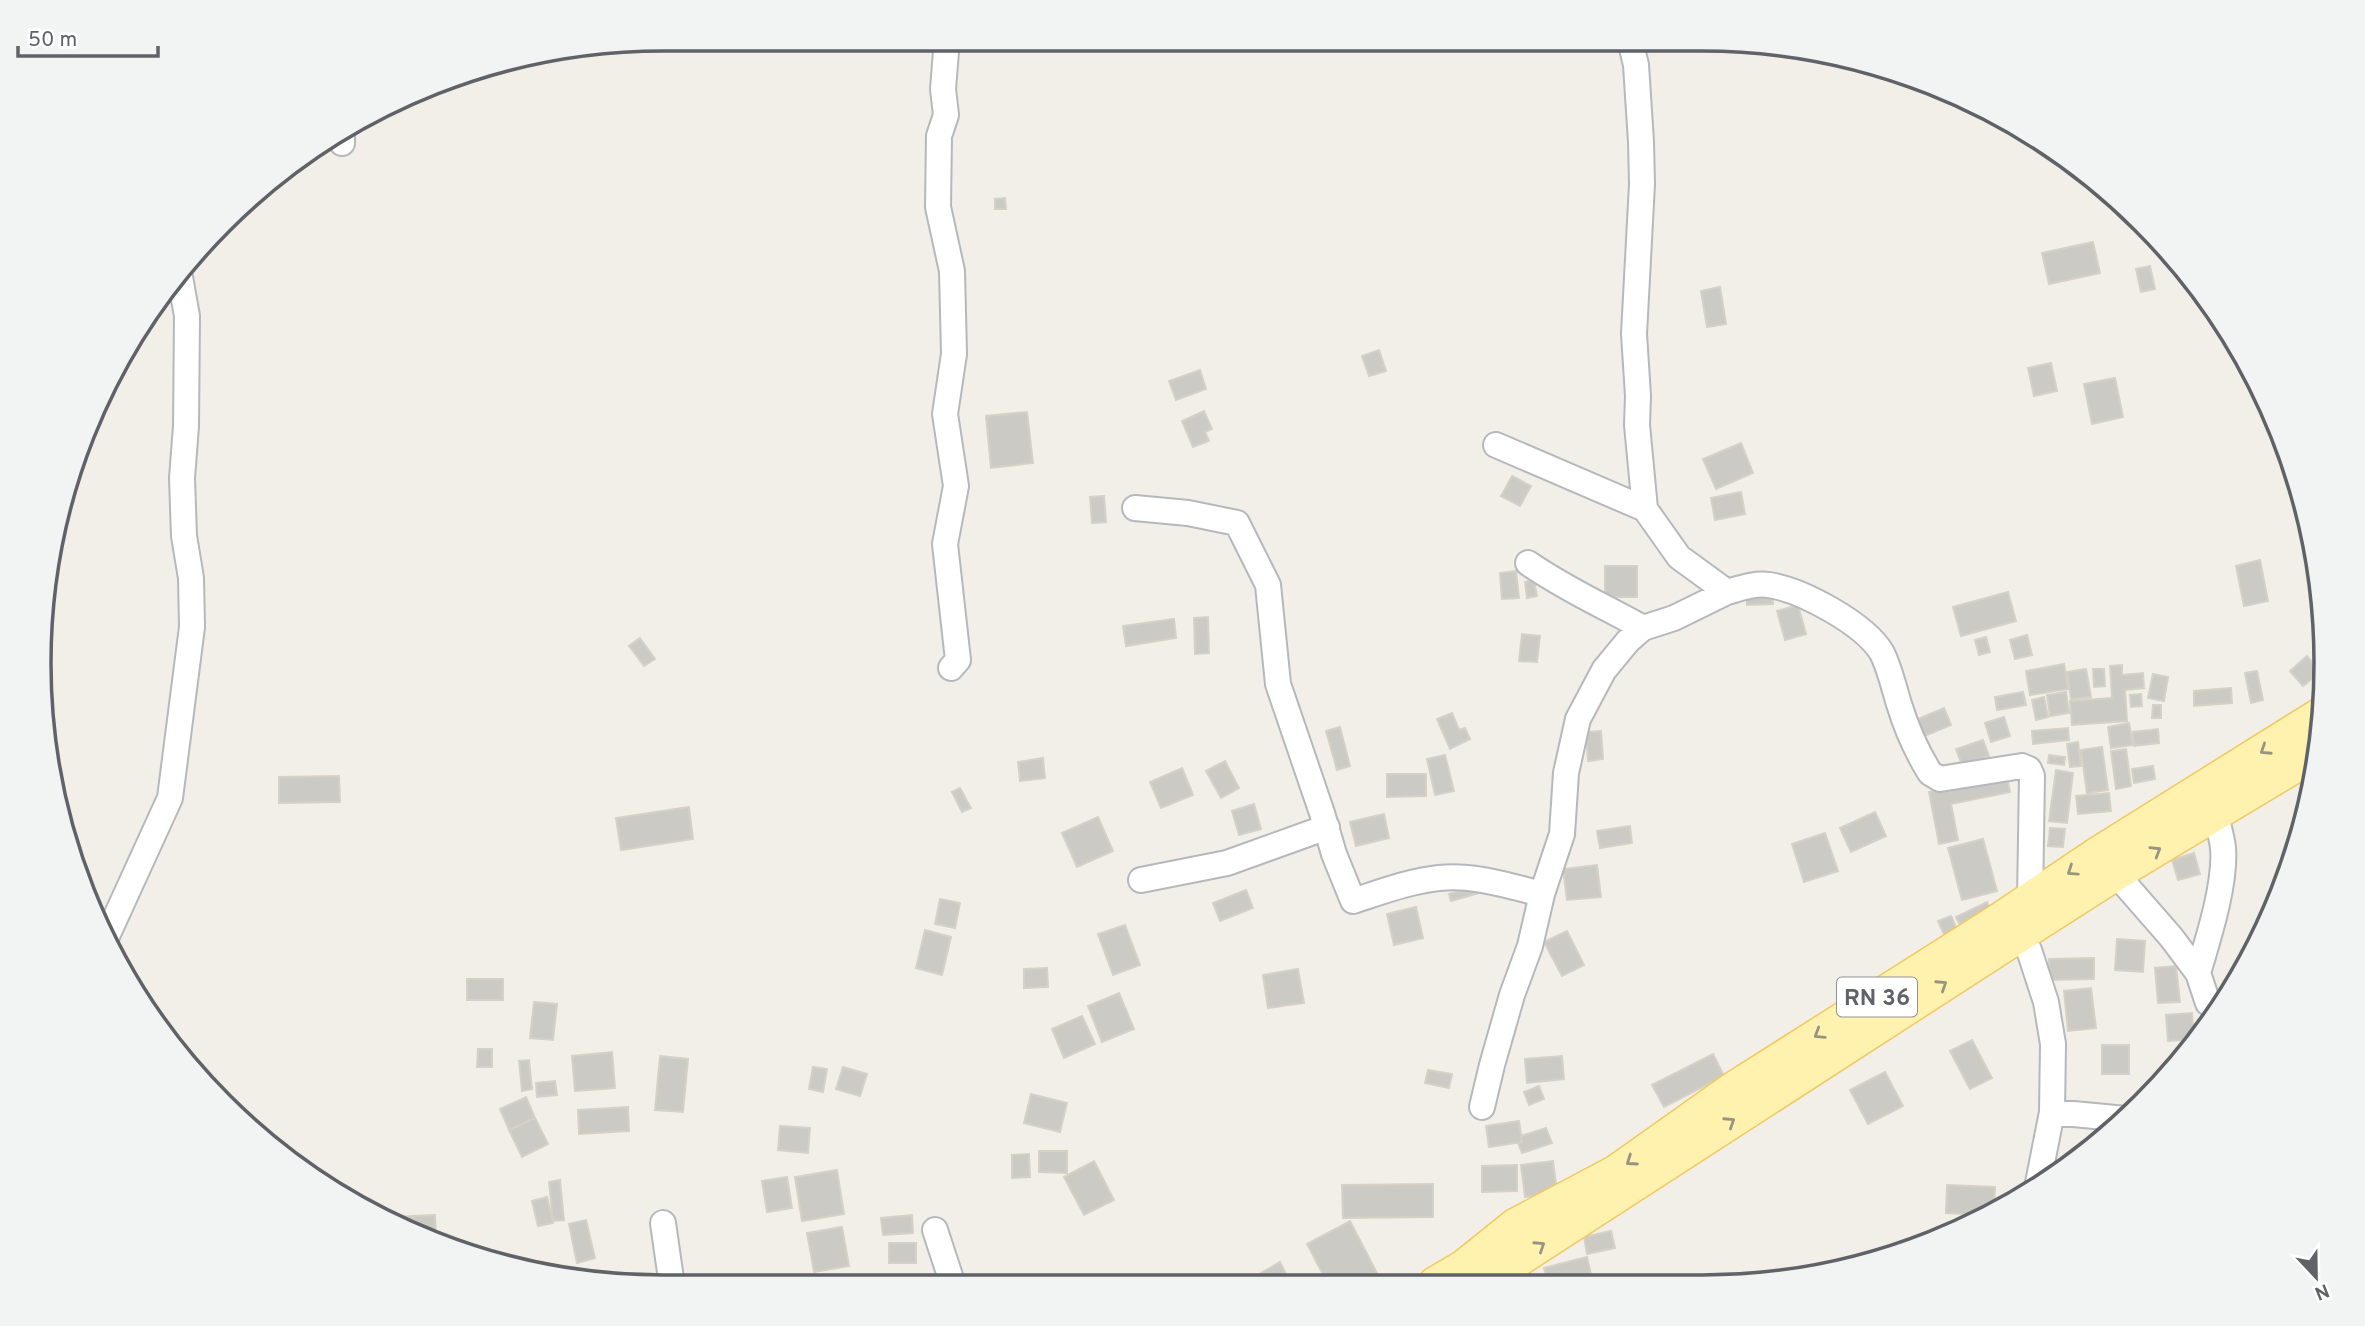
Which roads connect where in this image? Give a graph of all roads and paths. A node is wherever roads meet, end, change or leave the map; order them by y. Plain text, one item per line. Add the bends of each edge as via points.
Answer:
1 (946, 51) edge
2 (1633, 51) edge
3 (181, 285) edge
4 (1496, 445) dead end
5 (1135, 508) dead end
6 (1645, 509) junction
7 (1528, 563) dead end
8 (1727, 592) junction
9 (1643, 628) junction
10 (951, 668) dead end
11 (2311, 720) edge
12 (2306, 760) edge
13 (2216, 815) junction
14 (1327, 827) junction
15 (2116, 874) junction
16 (1141, 880) dead end
17 (1542, 894) junction
18 (2030, 899) junction
19 (111, 927) edge
20 (2016, 937) junction
21 (2198, 973) junction
22 (2208, 1003) dead end
23 (1482, 1107) dead end
24 (2052, 1112) junction
25 (2112, 1118) edge
26 (2040, 1173) edge
27 (663, 1223) dead end
28 (935, 1230) dead end
29 (670, 1275) edge
30 (950, 1275) edge
31 (1449, 1275) edge
32 (1495, 1275) edge

1 - 10 street via 938,207 952,271 954,354 945,414 956,486 945,544 958,660
2 - 6 street via 1642,142 1634,334
3 - 19 street via 187,316 182,478 192,627 170,798
4 - 6 street
5 - 14 street via 1237,523 1268,586 1278,684
6 - 8 street via 1679,556
7 - 9 street via 1562,587
8 - 9 street
8 - 18 street via 1766,585 1795,591 1872,638 1930,773 1940,779 2022,766 2029,769
9 - 17 street via 1604,670 1578,719 1566,773 1562,834
11 -> 18 main road, RN 36
12 - 13 main road, RN 36
15 -> 13 main road, RN 36
13 - 21 street via 2223,850 2221,875
14 - 16 street via 1227,863
14 - 17 street via 1353,901 1440,878 1473,879
15 - 20 main road, RN 36
15 - 21 street
17 - 23 street
18 -> 31 main road, RN 36 via 1732,1089 1615,1172 1515,1225
20 - 24 street via 2029,950 2046,1002 2053,1044
32 -> 20 main road, RN 36
21 - 22 street
24 - 25 street
24 - 26 street
27 - 29 street
28 - 30 street

